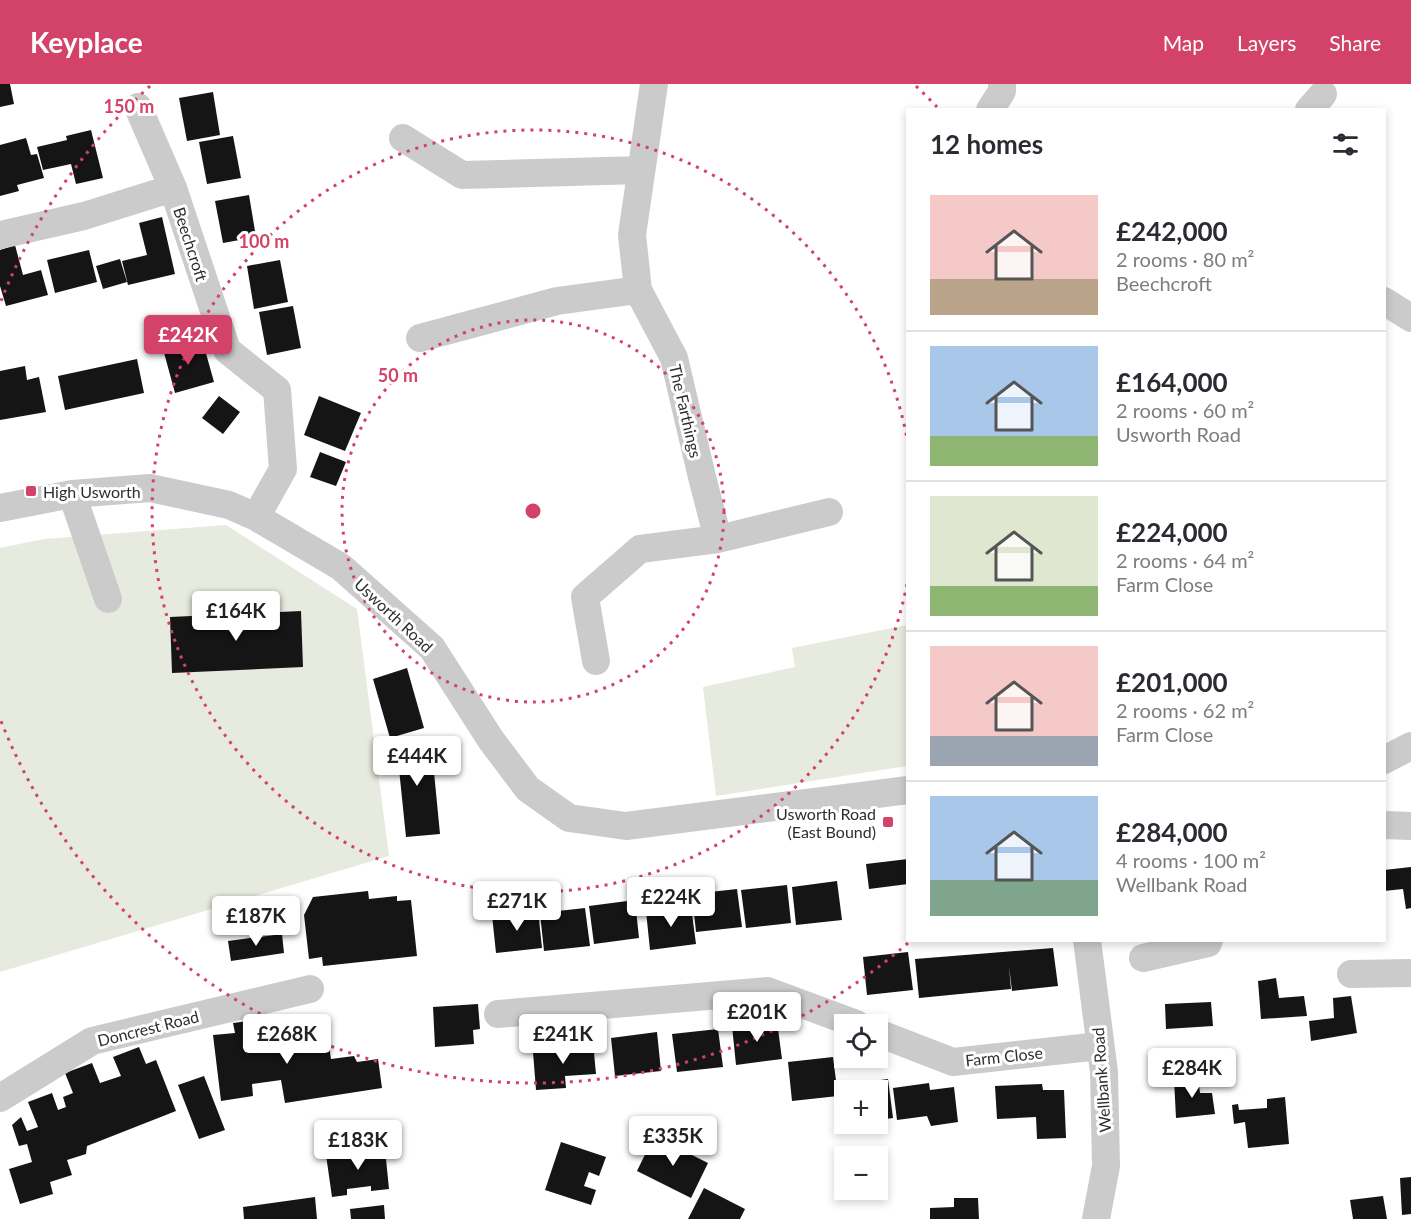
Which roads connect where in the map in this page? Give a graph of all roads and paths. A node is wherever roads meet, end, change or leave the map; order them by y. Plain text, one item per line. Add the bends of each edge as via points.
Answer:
1 (654, 84) edge
2 (1002, 84) edge
3 (138, 108) dead end
4 (991, 108) edge
5 (403, 138) dead end
6 (641, 170) junction
7 (173, 188) junction
8 (0, 235) edge
9 (638, 290) junction
10 (1386, 302) edge
11 (1411, 318) edge
12 (420, 338) dead end
13 (72, 494) junction
14 (0, 508) edge
15 (829, 512) dead end
16 (256, 517) junction
17 (718, 538) junction
18 (108, 599) dead end
19 (596, 661) dead end
20 (1411, 746) edge
21 (1386, 759) edge
22 (906, 790) edge
23 (1386, 825) edge
24 (1411, 826) edge
25 (1087, 942) edge
26 (1208, 942) edge
27 (1143, 958) dead end
28 (1411, 973) edge
29 (1351, 974) dead end
30 (310, 989) dead end
31 (498, 1014) dead end
32 (834, 1016) edge
33 (888, 1037) edge
34 (1100, 1046) junction
35 (0, 1098) edge
36 (1096, 1219) edge

1 - 6 street, The Farthings
2 - 4 street
3 - 7 street, Beechcroft
5 - 6 street via 462,175
6 - 9 street, The Farthings via 632,235
7 - 8 street, Beechcroft via 84,216
7 - 16 street, Beechcroft via 227,350 277,390 283,469
9 - 12 street via 557,301
9 - 17 street, The Farthings via 674,358
10 - 11 street
13 - 14 street, Usworth Road
13 - 16 street, Usworth Road via 150,489 229,506
13 - 18 street
15 - 17 street
16 - 22 street, Usworth Road via 341,567 432,648 491,741 528,789 569,818 626,826
17 - 19 street via 640,549 585,597
20 - 21 street
23 - 24 street
25 - 34 street, Wellbank Road
26 - 27 street
28 - 29 street
30 - 35 street, Doncrest Road via 92,1041
31 - 32 street via 767,991
33 - 34 street, Farm Close via 953,1062
34 - 36 street, Wellbank Road via 1106,1166

